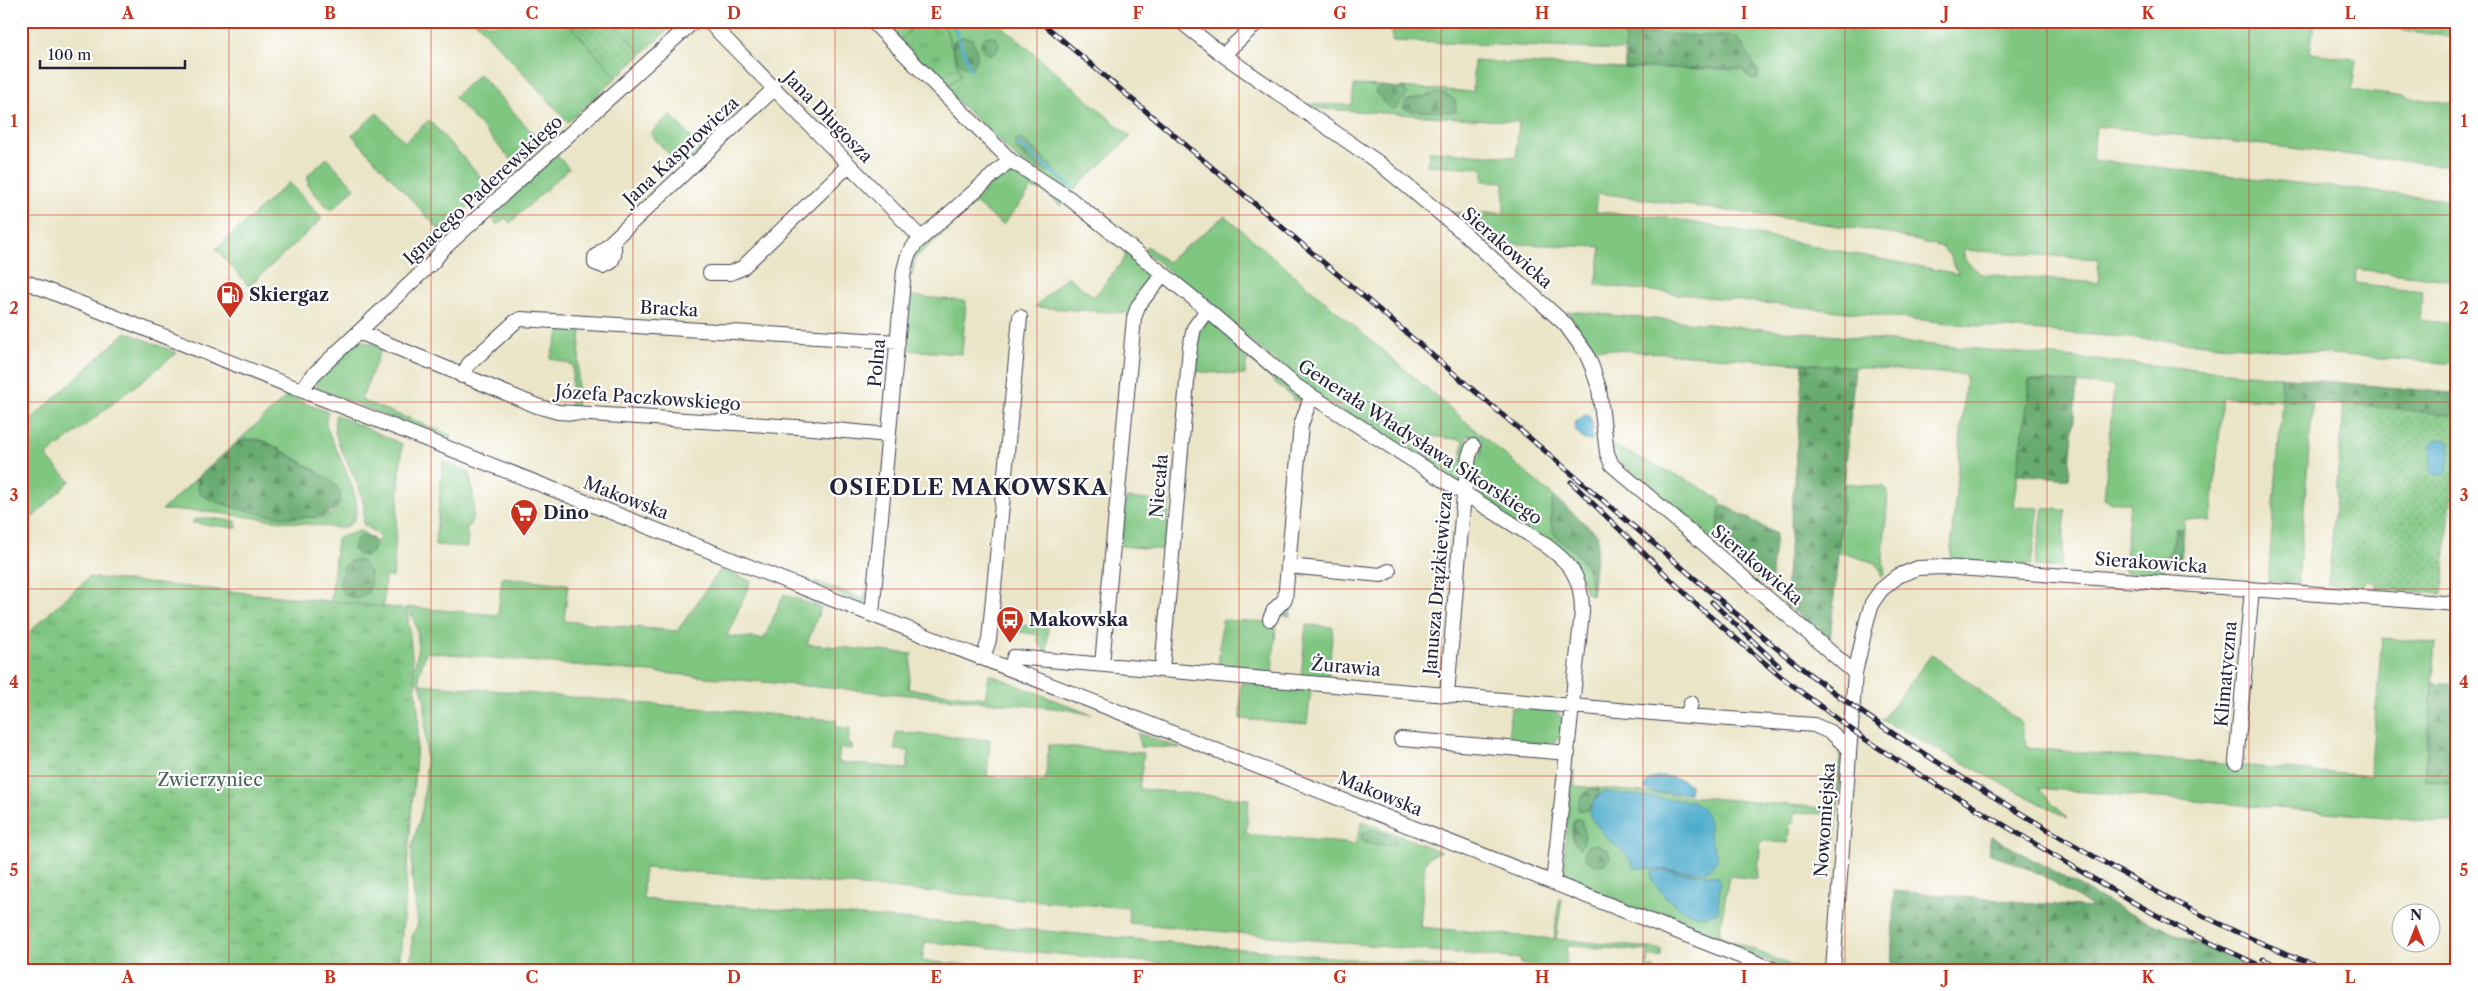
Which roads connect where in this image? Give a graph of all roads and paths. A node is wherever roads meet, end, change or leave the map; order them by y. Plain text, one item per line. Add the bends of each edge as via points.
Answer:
1 (694, 21) edge
2 (708, 21) edge
3 (872, 21) edge
4 (1180, 21) edge
5 (1259, 21) edge
6 (1223, 55) junction
7 (774, 88) junction
8 (1010, 160) junction
9 (849, 166) junction
10 (921, 238) junction
11 (614, 240) dead end
12 (710, 273) dead end
13 (1163, 274) junction
14 (21, 280) edge
15 (1207, 310) junction
16 (1020, 317) dead end
17 (359, 332) junction
18 (898, 342) junction
19 (462, 376) junction
20 (302, 390) junction
21 (1311, 397) junction
22 (888, 436) junction
23 (1473, 446) dead end
24 (1464, 494) junction
25 (1288, 566) junction
26 (1390, 571) dead end
27 (2252, 589) junction
28 (2457, 604) edge
29 (872, 614) junction
30 (1270, 619) dead end
31 (983, 658) junction
32 (1102, 664) junction
33 (1010, 668) junction
34 (1162, 670) junction
35 (1855, 673) junction
36 (1447, 694) junction
37 (1573, 705) junction
38 (1401, 739) dead end
39 (1849, 749) junction
40 (1568, 753) junction
41 (2236, 762) dead end
42 (1553, 883) junction
43 (1775, 970) edge
44 (1833, 970) edge

1 - 17 street, Ignacego Paderewskiego via 443,249
2 - 7 street, Jana Długosza
3 - 8 street, Generała Władysława Sikorskiego
4 - 6 street, Sierakowicka
5 - 6 street
6 - 35 street, Sierakowicka via 1379,162 1564,324 1586,352 1592,367 1612,465
7 - 9 street, Jana Długosza
7 - 11 street, Jana Kasprowicza
8 - 10 street, Polna
8 - 13 street, Generała Władysława Sikorskiego via 1069,198
9 - 10 street, Jana Długosza
9 - 12 street via 746,265 733,273
10 - 18 street, Polna via 911,249 904,270
13 - 15 street, Generała Władysława Sikorskiego
13 - 32 street via 1138,306 1134,318
14 - 20 street, Makowska
15 - 21 street, Generała Władysława Sikorskiego
15 - 34 street, Niecała via 1194,328 1190,347
16 - 31 street via 989,640
17 - 19 street, Józefa Paczkowskiego
17 - 20 street, Ignacego Paderewskiego via 314,374
18 - 19 street, Bracka via 521,319 469,364
18 - 22 street, Polna
19 - 22 street, Józefa Paczkowskiego via 558,412 814,428
20 - 29 street, Makowska
21 - 24 street, Generała Władysława Sikorskiego
21 - 25 street via 1301,425
22 - 29 street, Polna
23 - 24 street, Janusza Drążkiewicza
24 - 36 street, Janusza Drążkiewicza
24 - 37 street, Generała Władysława Sikorskiego via 1558,554 1574,572 1580,589 1582,612
25 - 26 street via 1381,575
25 - 30 street via 1284,601
27 - 28 street, Sierakowicka
27 - 35 street, Sierakowicka via 1944,567 1918,568 1891,581 1872,603
27 - 41 street, Klimatyczna
29 - 31 street, Makowska
31 - 33 street, Makowska
32 - 33 street, Żurawia via 1014,657
32 - 34 street, Żurawia
33 - 42 street, Makowska
34 - 36 street, Żurawia
35 - 39 street, Nowomiejska
36 - 37 street, Żurawia
37 - 39 street, Żurawia via 1689,709 1819,725
37 - 40 street, Generała Władysława Sikorskiego
38 - 40 street
39 - 44 street, Nowomiejska
40 - 42 street, Generała Władysława Sikorskiego
42 - 43 street, Makowska

